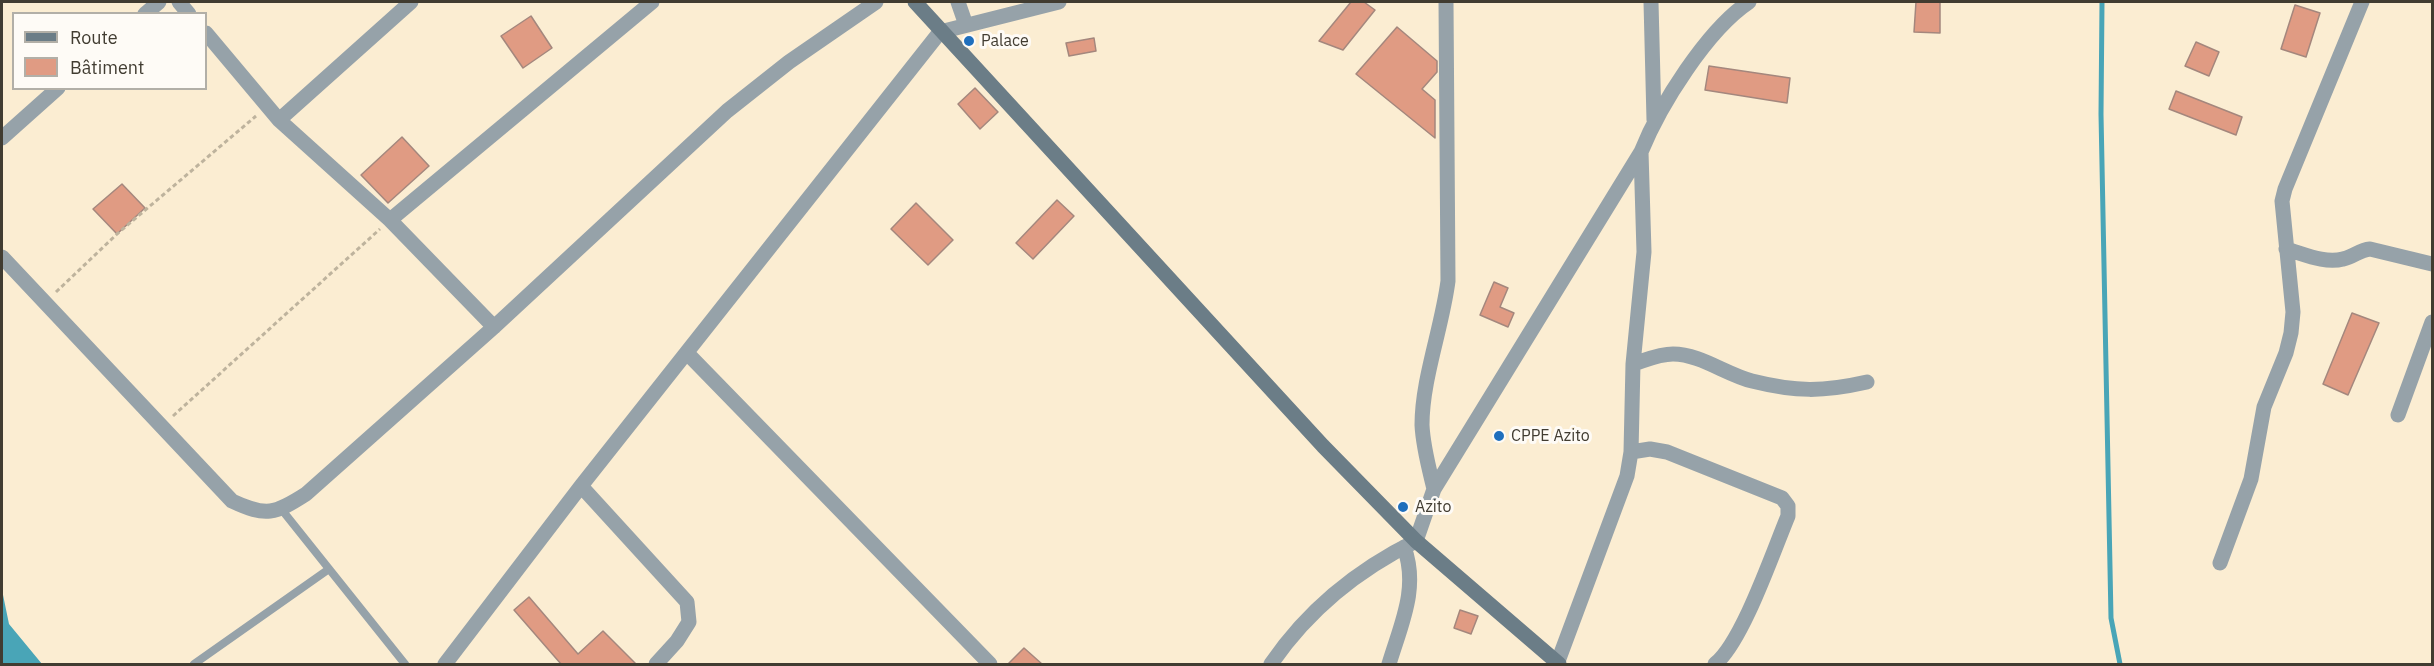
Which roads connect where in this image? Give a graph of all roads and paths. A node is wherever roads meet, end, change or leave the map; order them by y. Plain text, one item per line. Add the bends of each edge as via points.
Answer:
1 (159, 2) edge
2 (411, 2) edge
3 (652, 2) edge
4 (876, 2) edge
5 (915, 2) edge
6 (958, 2) edge
7 (1059, 2) edge
8 (1446, 2) edge
9 (1651, 2) edge
10 (1749, 2) edge
11 (2362, 2) edge
12 (1016, 6) edge
13 (147, 12) edge
14 (966, 25) junction
15 (940, 32) junction
16 (207, 34) edge
17 (56, 90) edge
18 (268, 106) junction
19 (279, 120) junction
20 (1654, 120) junction
21 (2, 138) edge
22 (1641, 152) junction
23 (390, 220) junction
24 (2286, 249) junction
25 (2, 257) edge
26 (2433, 264) edge
27 (44, 303) junction
28 (2433, 322) edge
29 (494, 327) junction
30 (687, 354) junction
31 (1632, 364) junction
32 (1867, 382) dead end
33 (2398, 415) dead end
34 (161, 426) junction
35 (1631, 453) junction
36 (581, 486) junction
37 (1434, 489) junction
38 (282, 510) junction
39 (1410, 544) junction
40 (2220, 563) dead end
41 (329, 569) junction
42 (194, 664) edge
43 (405, 664) edge
44 (445, 664) edge
45 (656, 664) edge
46 (990, 664) edge
47 (1271, 664) edge
48 (1389, 664) edge
49 (1558, 664) edge
50 (1715, 664) edge

1 - 13 street
2 - 19 street
3 - 23 street
4 - 29 street via 727,111
5 - 15 street
6 - 14 street
7 - 12 street
8 - 37 street via 1448,281 1422,424
9 - 20 street
10 - 20 street via 1722,24
11 - 24 street via 2285,189 2282,201
12 - 14 street
14 - 15 street
15 - 30 street
15 - 39 street
16 - 18 street
17 - 21 street
18 - 19 street
18 - 27 path via 117,234
19 - 23 street
20 - 22 street
22 - 31 street via 1644,252
22 - 37 street
23 - 29 street
23 - 34 path
24 - 26 street via 2331,261 2370,249
24 - 40 street via 2293,312 2291,333 2264,407 2251,479
25 - 27 street
27 - 34 street
28 - 33 street
29 - 38 street via 306,494
30 - 36 street
30 - 46 street
31 - 32 street via 1676,354 1754,381 1804,391
31 - 35 street
34 - 38 street via 232,501 255,512
35 - 49 street via 1617,505
35 - 50 street via 1650,449 1667,452 1782,498 1788,506 1788,516 1737,637
36 - 44 street
36 - 45 street via 687,602 689,622
37 - 39 street
38 - 41 lane
39 - 47 street via 1353,578 1321,605
39 - 48 street via 1412,583
39 - 49 street
41 - 42 lane
41 - 43 lane

